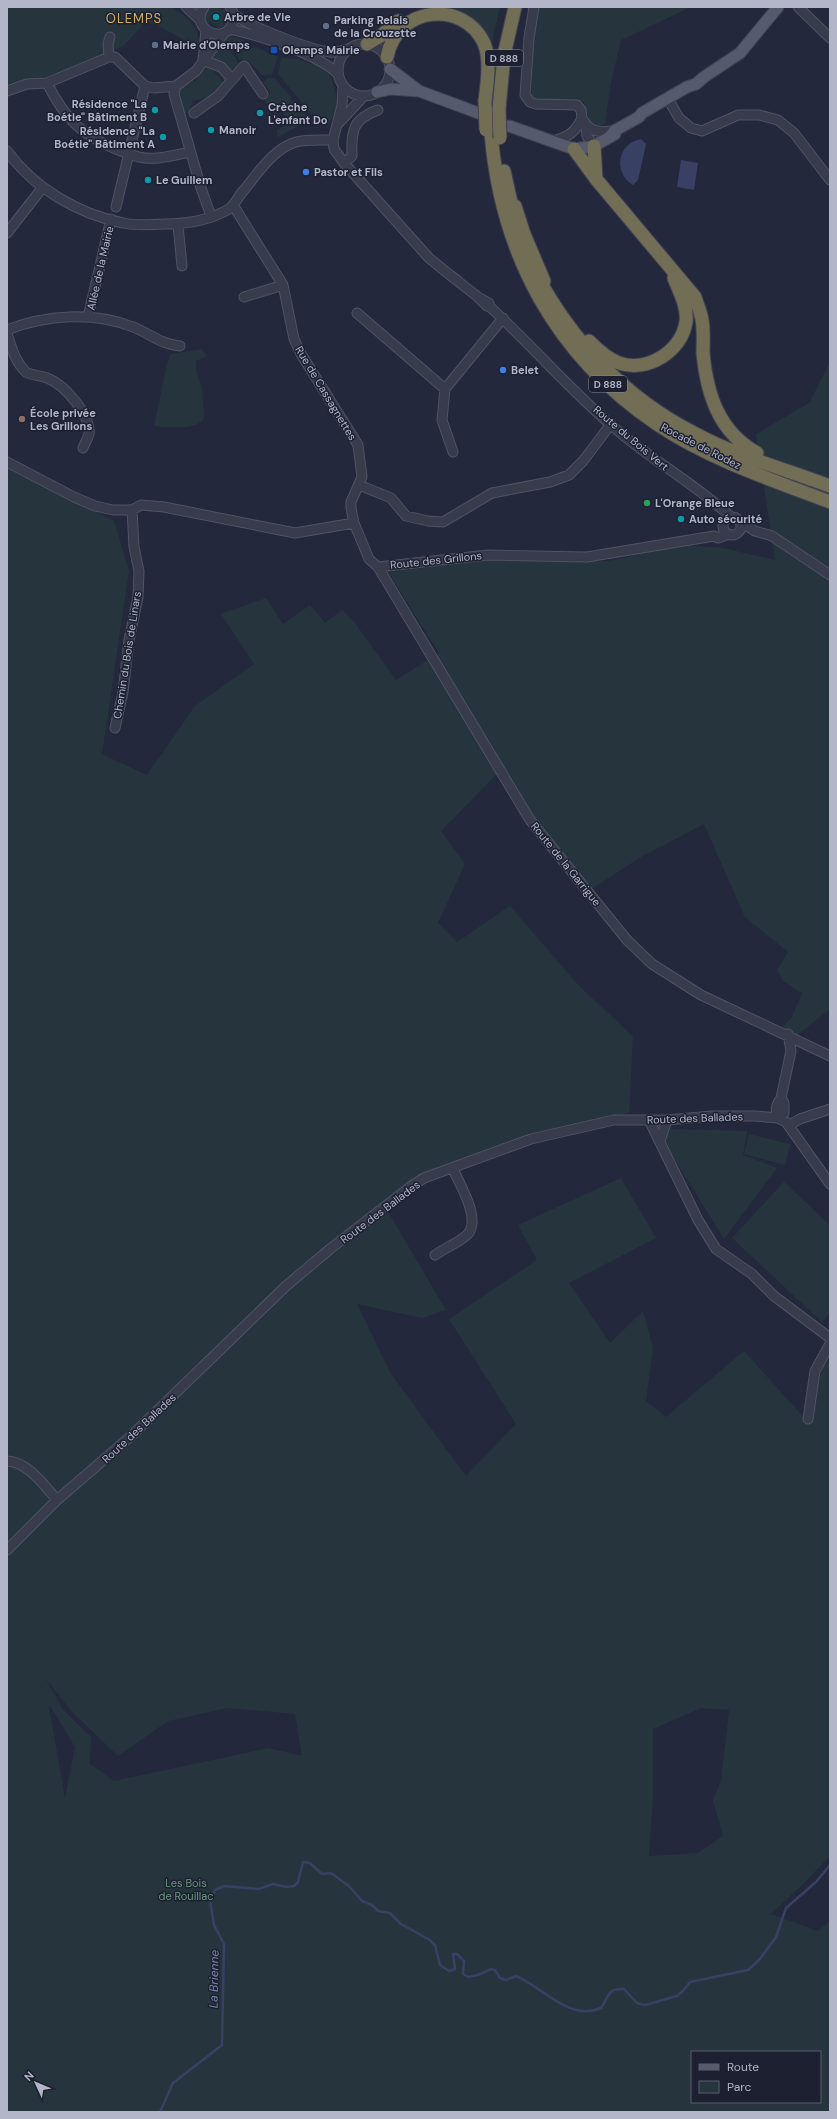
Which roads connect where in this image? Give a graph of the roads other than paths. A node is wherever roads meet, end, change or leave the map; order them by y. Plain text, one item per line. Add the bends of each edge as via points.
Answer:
1 (186, 7) edge
2 (204, 7) edge
3 (416, 7) edge
4 (506, 7) edge
5 (515, 7) edge
6 (534, 7) edge
7 (798, 7) edge
8 (776, 8) edge
9 (232, 11) edge
10 (200, 20) junction
11 (206, 30) junction
12 (226, 31) junction
13 (110, 36) dead end
14 (830, 38) edge
15 (367, 44) junction
16 (345, 50) junction
17 (109, 57) junction
18 (203, 60) junction
19 (389, 63) junction
20 (337, 73) junction
21 (232, 78) junction
22 (47, 83) junction
23 (145, 86) junction
24 (176, 86) junction
25 (344, 87) junction
26 (7, 91) edge
27 (419, 91) junction
28 (377, 92) junction
29 (264, 94) dead end
30 (363, 97) junction
31 (668, 99) junction
32 (492, 105) junction
33 (378, 110) dead end
34 (194, 113) dead end
35 (480, 114) dead end
36 (584, 122) junction
37 (509, 126) dead end
38 (336, 128) junction
39 (492, 134) junction
40 (612, 134) junction
41 (351, 135) junction
42 (333, 140) junction
43 (553, 141) junction
44 (594, 146) junction
45 (574, 148) junction
46 (7, 151) edge
47 (190, 152) junction
48 (128, 153) junction
49 (344, 163) junction
50 (596, 179) junction
51 (830, 180) edge
52 (507, 186) junction
53 (43, 187) junction
54 (233, 205) junction
55 (116, 207) dead end
56 (211, 216) junction
57 (111, 219) junction
58 (178, 224) junction
59 (7, 233) edge
60 (182, 266) dead end
61 (671, 270) junction
62 (283, 285) junction
63 (244, 297) dead end
64 (357, 313) dead end
65 (88, 317) junction
66 (503, 318) junction
67 (7, 330) edge
68 (7, 334) edge
69 (180, 346) dead end
70 (445, 389) junction
71 (610, 424) junction
72 (83, 448) dead end
73 (453, 452) dead end
74 (7, 462) edge
75 (359, 485) junction
76 (830, 485) edge
77 (830, 502) edge
78 (132, 510) junction
79 (354, 523) junction
80 (729, 527) junction
81 (754, 531) junction
82 (378, 567) junction
83 (830, 575) edge
84 (115, 728) dead end
85 (788, 1034) junction
86 (830, 1056) edge
87 (830, 1108) edge
88 (778, 1118) junction
89 (649, 1120) junction
90 (667, 1120) junction
91 (789, 1126) junction
92 (660, 1141) junction
93 (453, 1169) junction
94 (830, 1184) edge
95 (435, 1255) dead end
96 (830, 1338) edge
97 (830, 1344) edge
98 (808, 1419) dead end
99 (7, 1461) edge
100 (57, 1500) junction
101 (7, 1550) edge

1 - 10 street
2 - 10 street
3 - 15 highway
4 - 32 highway, Rocade de Rodez via 494,63
5 - 32 highway, Rocade de Rodez / D 888
6 - 36 street via 528,38 525,95 530,102 536,104 577,105
7 - 14 street
8 - 31 main road via 740,53 704,76 691,80 687,87
9 - 12 street via 232,24
9 - 16 street via 250,24 315,48 332,52
10 - 11 street
11 - 12 street via 214,34
11 - 18 street
12 - 18 street
12 - 20 street via 248,32 312,56
13 - 17 street
15 - 16 street via 356,44
15 - 19 street via 379,49
16 - 20 street via 338,64
17 - 22 street
17 - 23 street via 115,57
18 - 21 street via 221,67
18 - 24 street via 192,76
19 - 27 main road
19 - 28 street via 387,82
19 - 32 highway via 395,35 414,17 430,11 461,16 475,26 485,46
20 - 25 street
21 - 29 street via 244,66
21 - 34 street via 218,96
22 - 26 street via 27,84
22 - 48 street via 58,104 84,133 102,144
23 - 24 street
23 - 48 street
24 - 47 street via 174,94
25 - 30 street
25 - 38 street
27 - 28 main road via 390,89
27 - 35 main road
28 - 30 street
30 - 38 street
31 - 40 main road via 645,117 639,117
31 - 51 street via 679,118 691,128 702,131 738,115 759,115 778,120 794,133
32 - 39 highway, Rocade de Rodez, bridge
33 - 41 street via 362,116
36 - 40 street via 595,132
36 - 43 street via 567,137
36 - 44 street via 587,136
37 - 43 main road
38 - 41 street
38 - 42 street
39 - 52 highway, Rocade de Rodez / D 888
39 - 77 highway, Rocade de Rodez / D 888 via 494,164 506,223 522,263 538,297 564,336 598,374 651,420 685,440 719,458
40 - 44 main road
41 - 49 street via 352,156
42 - 49 street via 334,149
42 - 54 street via 298,141 287,145 272,158 236,198
43 - 45 main road
44 - 45 main road
44 - 50 highway
45 - 50 highway
46 - 53 street
47 - 48 street via 145,157
47 - 56 street
48 - 55 street
49 - 66 street via 429,258
50 - 61 highway
52 - 61 highway via 535,262 560,307 590,342 618,363 635,365 653,361 677,345 686,321 686,308
52 - 76 highway, Rocade de Rodez / D 888 via 515,219 536,275 568,326 608,372 644,402 695,434
53 - 57 street via 81,209
53 - 59 street
54 - 56 street
54 - 62 street, Rue de Cassagnettes
56 - 58 street
57 - 58 street via 146,225
57 - 65 street, Allée de la Mairie
58 - 60 street
61 - 76 highway via 695,297 702,319 707,384 722,422 747,448
62 - 63 street
62 - 75 street, Rue de Cassagnettes via 294,339 301,354 358,445 362,470
64 - 70 street
65 - 67 street via 56,318 26,323
65 - 69 street via 132,326 168,345
66 - 70 street
66 - 71 street, Route du Bois Vert
68 - 72 street via 17,362 28,373 48,378 66,390 77,404 89,434
70 - 73 street via 442,420
71 - 75 street via 583,461 569,475 550,482 492,493 444,522 406,516 391,498
71 - 80 street, Route du Bois Vert via 655,460 707,494 719,505
74 - 78 street via 95,506 113,510
75 - 79 street, Rue de Cassagnettes via 351,502
78 - 79 street via 141,505 164,507 295,533
78 - 84 street, Chemin du Bois de Linars via 134,547 139,571 138,597
79 - 82 street, Route des Grillons via 369,560
80 - 81 street
80 - 81 street via 737,518
80 - 82 street, Route des Grillons via 718,538 714,536 587,557 488,555
81 - 83 street via 772,536
82 - 85 street, Route de la Garrigue via 530,820 627,940 652,964 701,995
85 - 86 street, Route de la Garrigue
85 - 88 street via 791,1051 781,1098 784,1102 784,1113
87 - 91 street
88 - 90 street, Route des Ballades via 712,1116
88 - 91 street
89 - 90 street, Route des Ballades
89 - 92 street
89 - 93 street, Route des Ballades via 614,1120 579,1127 531,1139
90 - 92 street
91 - 94 street
92 - 96 street via 698,1220 716,1249 752,1274 774,1296
93 - 95 street via 472,1211 473,1224 467,1234
93 - 100 street, Route des Ballades via 424,1178 410,1187 330,1249 286,1286 130,1437
97 - 98 street via 816,1371
99 - 100 street via 13,1461 34,1474
100 - 101 street, Route des Ballades

